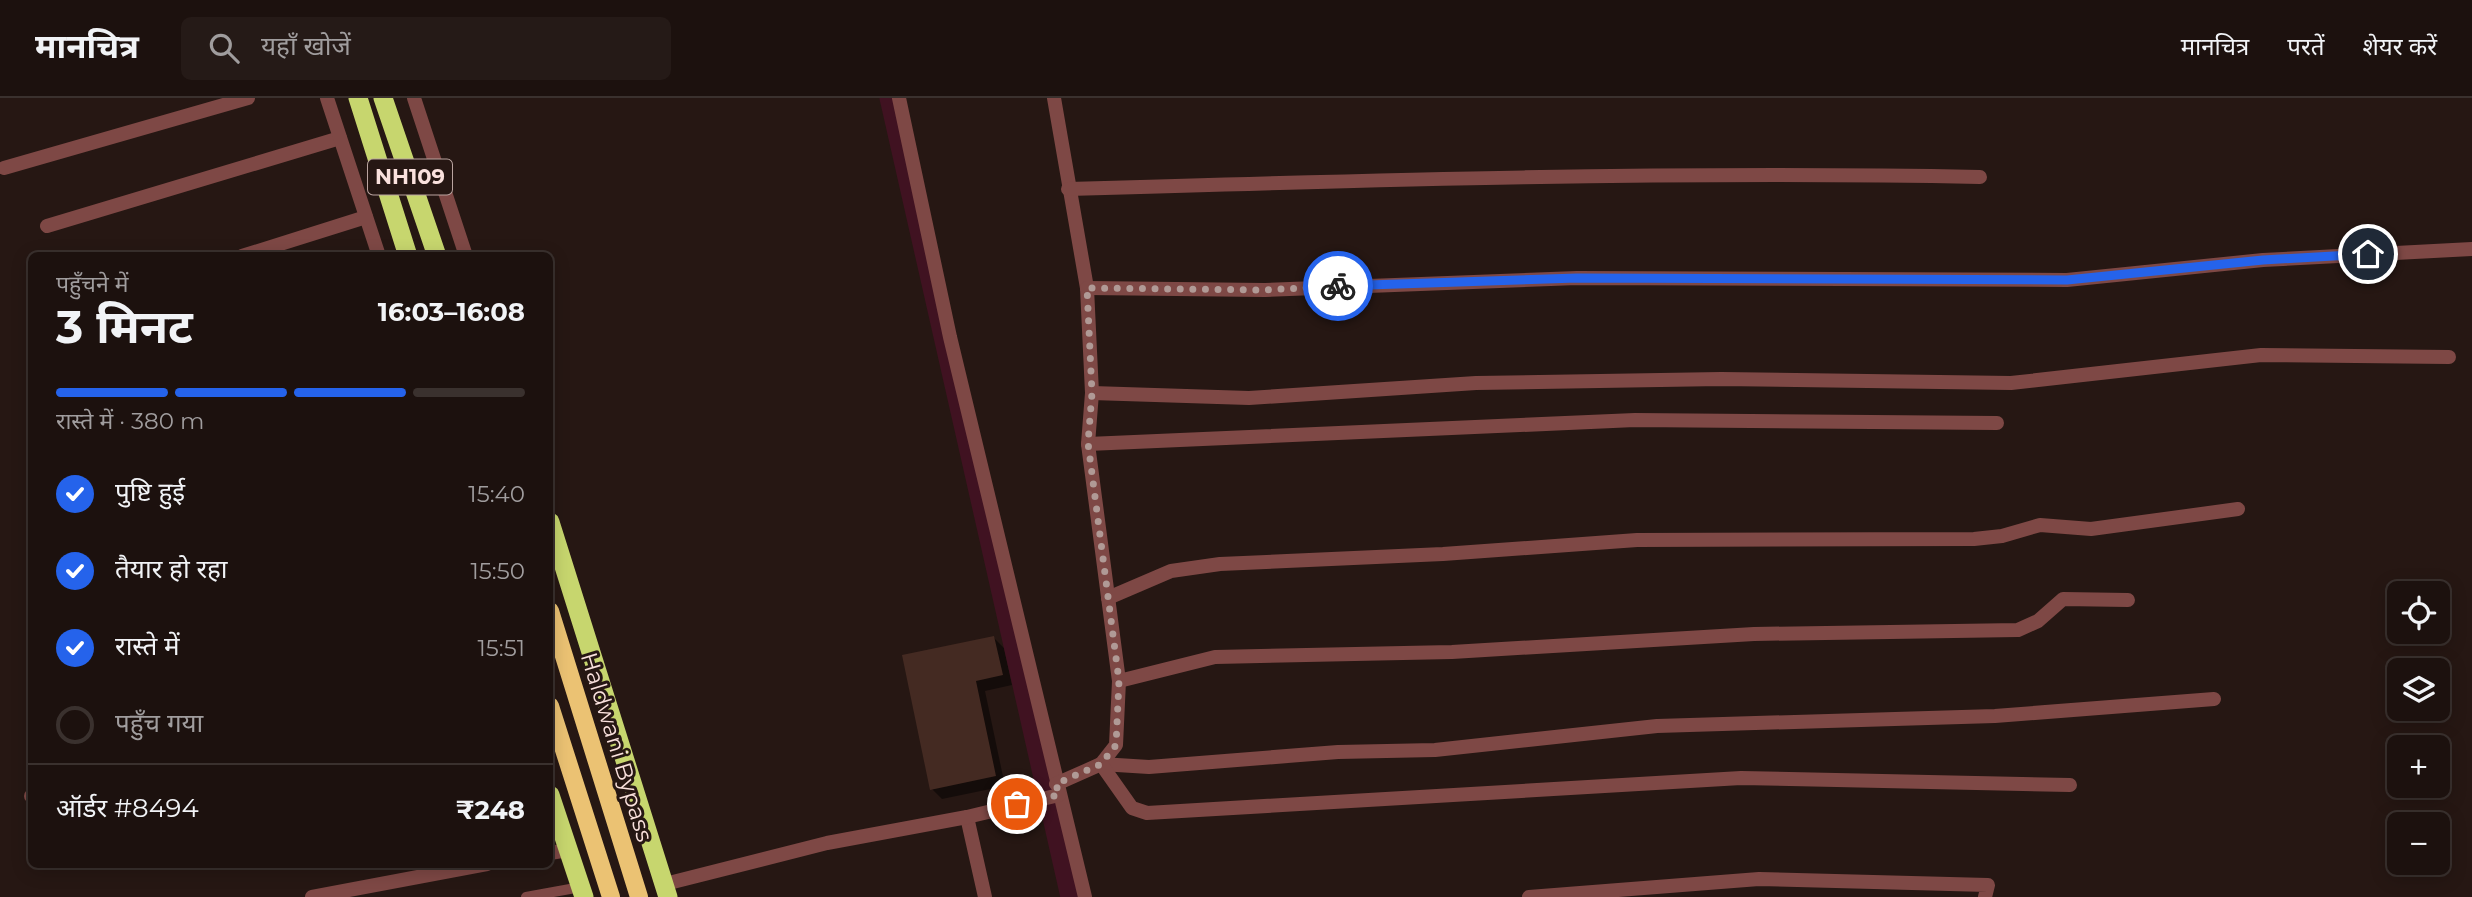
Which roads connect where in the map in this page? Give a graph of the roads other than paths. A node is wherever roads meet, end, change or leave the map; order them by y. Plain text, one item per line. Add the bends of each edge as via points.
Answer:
1 (247, 98) edge
2 (327, 98) edge
3 (358, 98) edge
4 (383, 98) edge
5 (414, 98) edge
6 (899, 98) edge
7 (1054, 98) edge
8 (340, 138) junction
9 (4, 168) dead end
10 (1980, 177) dead end
11 (1068, 189) junction
12 (366, 217) junction
13 (47, 226) dead end
14 (2472, 249) edge
15 (255, 252) edge
16 (378, 252) edge
17 (407, 252) edge
18 (436, 252) edge
19 (465, 252) edge
20 (1087, 288) junction
21 (2449, 357) dead end
22 (1092, 393) junction
23 (1997, 423) dead end
24 (1088, 443) junction
25 (2238, 509) dead end
26 (553, 532) edge
27 (1108, 598) junction
28 (2128, 600) dead end
29 (553, 621) edge
30 (1119, 681) junction
31 (2214, 699) dead end
32 (553, 715) edge
33 (1101, 764) junction
34 (2070, 785) dead end
35 (1052, 793) junction
36 (553, 814) edge
37 (967, 817) junction
38 (559, 851) edge
39 (466, 868) edge
40 (666, 891) edge
41 (582, 892) edge
42 (312, 897) edge
43 (526, 897) edge
44 (611, 897) edge
45 (639, 897) edge
46 (985, 897) edge
47 (1085, 897) edge
48 (1530, 897) edge
49 (1985, 897) edge

1 - 9 street
2 - 8 street
3 - 17 highway, NH109
4 - 18 highway, NH109
5 - 19 street
6 - 35 street
7 - 11 street
8 - 12 street
8 - 13 street
10 - 11 street via 1586,177
11 - 20 street
12 - 15 street
12 - 16 street
14 - 20 street via 2263,260 2067,280 1577,278 1265,290
20 - 22 street
21 - 22 street via 2261,355 2011,383 1720,379 1476,383 1249,398
22 - 24 street
23 - 24 street via 1635,420
24 - 27 street
25 - 27 street via 2091,529 2040,525 1974,539 1637,540 1220,564 1171,571
26 - 40 highway
27 - 30 street
28 - 30 street via 2063,599 2038,621 2018,629 1754,634 1452,652 1215,657
29 - 45 main road, Haldwani Bypass
30 - 33 street via 1116,745
31 - 33 street via 2003,715 1657,726 1434,750 1338,752 1149,767
32 - 44 main road
33 - 34 street via 1132,808 1147,813 1741,778
33 - 35 street
35 - 37 street
35 - 47 street
36 - 38 highway
37 - 40 street via 827,843
37 - 46 street
38 - 41 highway
39 - 42 street
41 - 43 lane
48 - 49 street via 1759,879 1988,885

